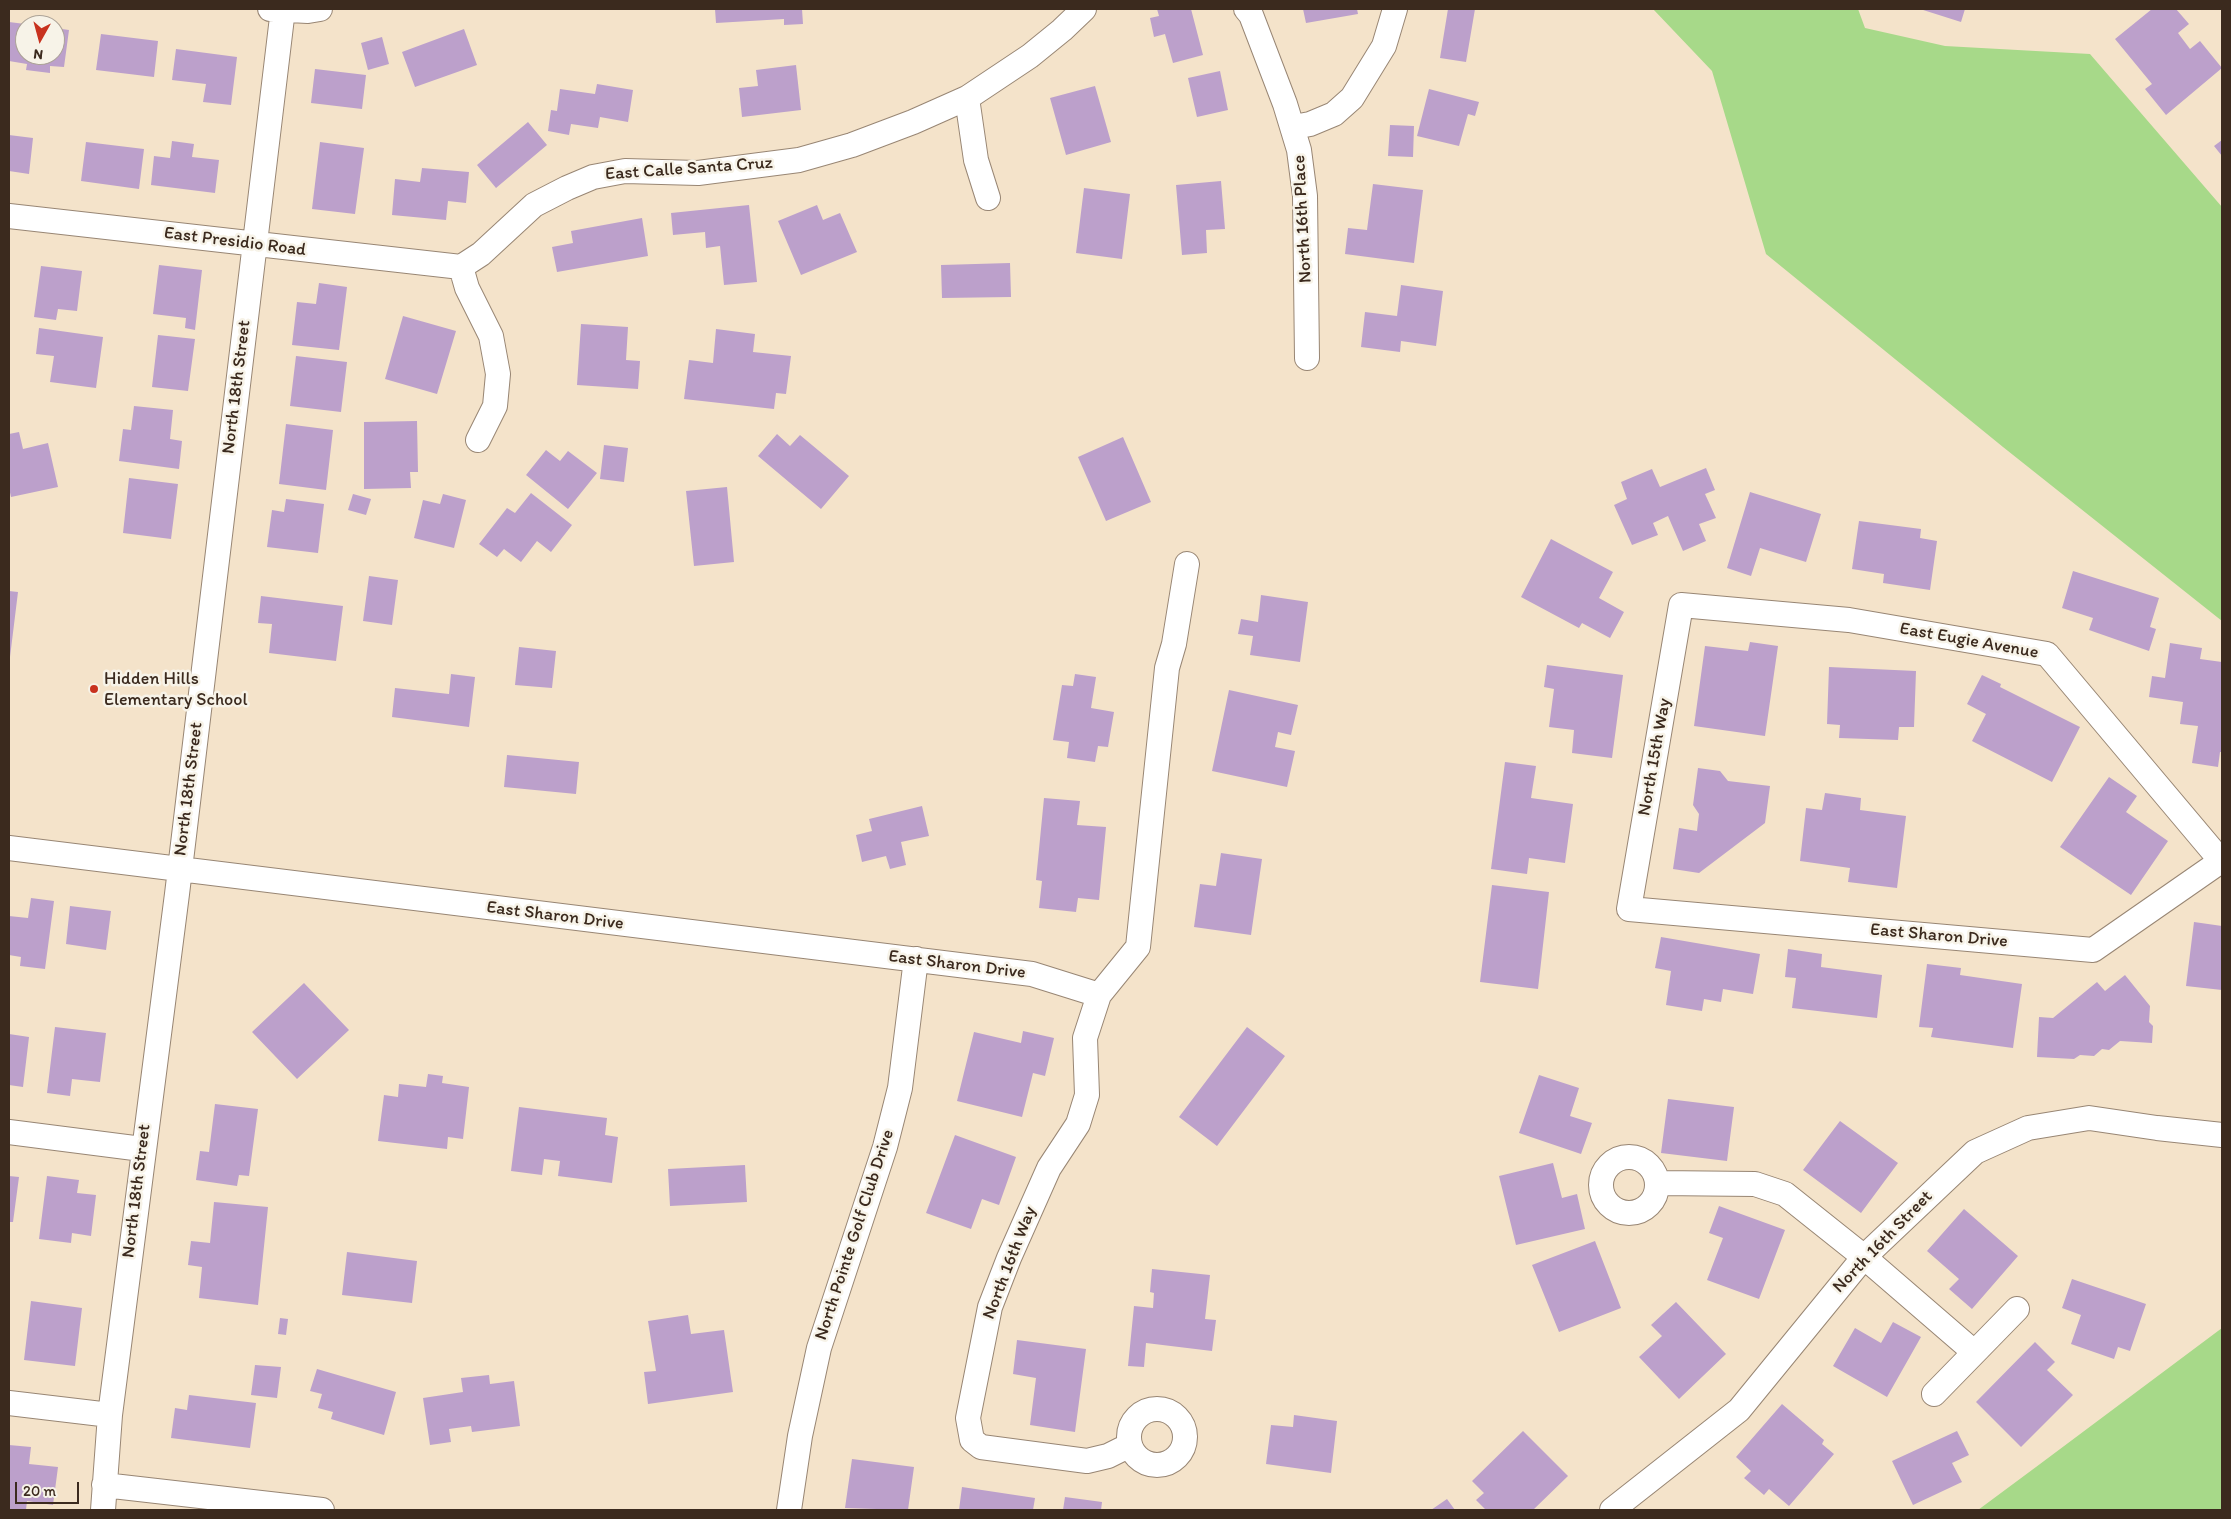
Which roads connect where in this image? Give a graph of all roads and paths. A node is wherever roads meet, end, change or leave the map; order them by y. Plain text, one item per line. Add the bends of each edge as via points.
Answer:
1 (279, 9) edge
2 (320, 9) edge
3 (1084, 9) edge
4 (1246, 9) edge
5 (1396, 9) edge
6 (967, 98) junction
7 (1294, 127) junction
8 (988, 198) dead end
9 (9, 216) edge
10 (256, 244) junction
11 (461, 267) junction
12 (1307, 358) dead end
13 (478, 440) dead end
14 (1186, 564) dead end
15 (1681, 606) joint
16 (9, 848) edge
17 (2222, 862) edge
18 (180, 869) junction
19 (1630, 908) joint
20 (916, 959) junction
21 (1099, 995) junction
22 (9, 1132) edge
23 (2222, 1135) edge
24 (142, 1149) junction
25 (1658, 1183) dead end
26 (1864, 1257) junction
27 (2016, 1309) dead end
28 (1974, 1352) junction
29 (1934, 1394) dead end
30 (9, 1402) edge
31 (110, 1415) junction
32 (1130, 1445) dead end
33 (104, 1485) junction
34 (103, 1510) edge
35 (322, 1510) edge
36 (790, 1510) edge
37 (1612, 1510) edge

1 - 2 street
1 - 10 street, North 18th Street
3 - 6 street, East Calle Santa Cruz via 1030,56
4 - 7 street, North 16th Place
5 - 7 street via 1384,46 1352,98 1334,114
6 - 8 street via 976,160
6 - 11 street, East Calle Santa Cruz via 852,145 799,160 698,173 625,171 593,177 534,205 481,254
7 - 12 street, North 16th Place via 1305,196
9 - 10 street, East Presidio Road
10 - 11 street, East Presidio Road
10 - 18 street, North 18th Street
11 - 13 street via 467,288 491,336 498,374 495,406
14 - 21 street via 1168,668 1138,947
15 - 17 street, East Eugie Avenue via 1849,620 2047,654
15 - 19 street, North 15th Way
16 - 18 street, East Sharon Drive
17 - 19 street, East Sharon Drive via 2093,950
18 - 20 street, East Sharon Drive
18 - 24 street, North 18th Street
20 - 21 street, East Sharon Drive via 1032,974
20 - 36 street, North Pointe Golf Club Drive via 900,1088 885,1147 813,1371
21 - 32 street, North 16th Way via 1085,1038 1087,1095 1078,1124 1049,1168 1008,1258 990,1307 968,1418 972,1440 981,1447 1087,1461 1108,1456
22 - 24 street
23 - 26 street, North 16th Street via 2089,1118 2028,1128 1975,1152
24 - 31 street, North 18th Street
25 - 26 street via 1755,1184 1785,1194
26 - 28 street
26 - 37 street, North 16th Street via 1739,1410
27 - 28 street
28 - 29 street
30 - 31 street
31 - 33 street, North 18th Street
33 - 34 street, North 18th Street
33 - 35 street

